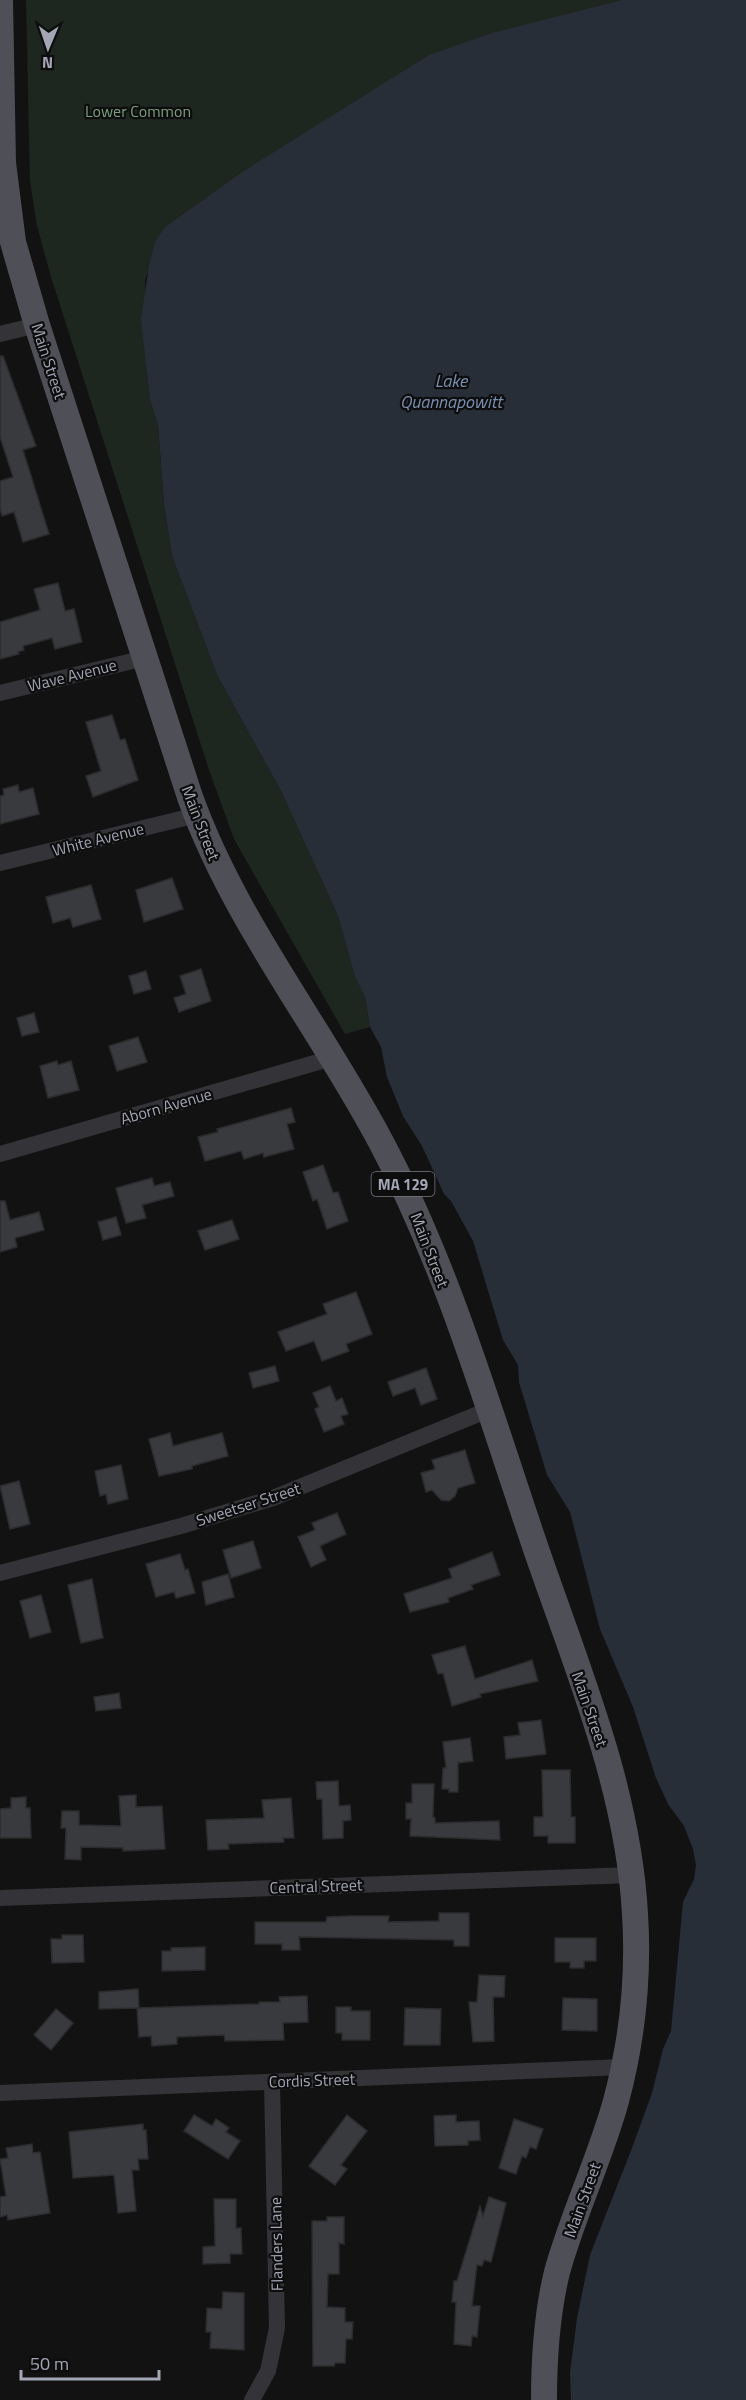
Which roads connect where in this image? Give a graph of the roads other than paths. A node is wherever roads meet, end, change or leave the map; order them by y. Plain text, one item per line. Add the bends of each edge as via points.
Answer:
1 (0, 0) edge
2 (37, 325) junction
3 (0, 334) edge
4 (145, 658) junction
5 (0, 693) edge
6 (197, 815) junction
7 (0, 863) edge
8 (333, 1058) junction
9 (0, 1154) edge
10 (488, 1410) junction
11 (0, 1574) edge
12 (632, 1875) junction
13 (0, 1898) edge
14 (624, 2067) junction
15 (272, 2082) junction
16 (0, 2092) edge
17 (252, 2400) edge
18 (544, 2400) edge

1 - 2 main road, Main Street / MA 129 via 4,181 14,242
2 - 3 street
2 - 4 main road, Main Street / MA 129
4 - 5 street, Wave Avenue
4 - 6 main road, Main Street / MA 129
6 - 7 street, White Avenue
6 - 8 main road, Main Street / MA 129 via 237,902
8 - 9 street, Aborn Avenue
8 - 10 main road, Main Street / MA 129 via 379,1137 416,1213
10 - 11 street, Sweetser Street via 255,1504
10 - 12 main road, Main Street / MA 129 via 614,1780
12 - 13 street, Central Street
12 - 14 main road, Main Street / MA 129 via 635,1981
14 - 15 street, Cordis Street
14 - 18 main road, Main Street / MA 129 via 605,2138 555,2283
15 - 16 street, Cordis Street
15 - 17 street, Flanders Lane via 277,2328 268,2371

